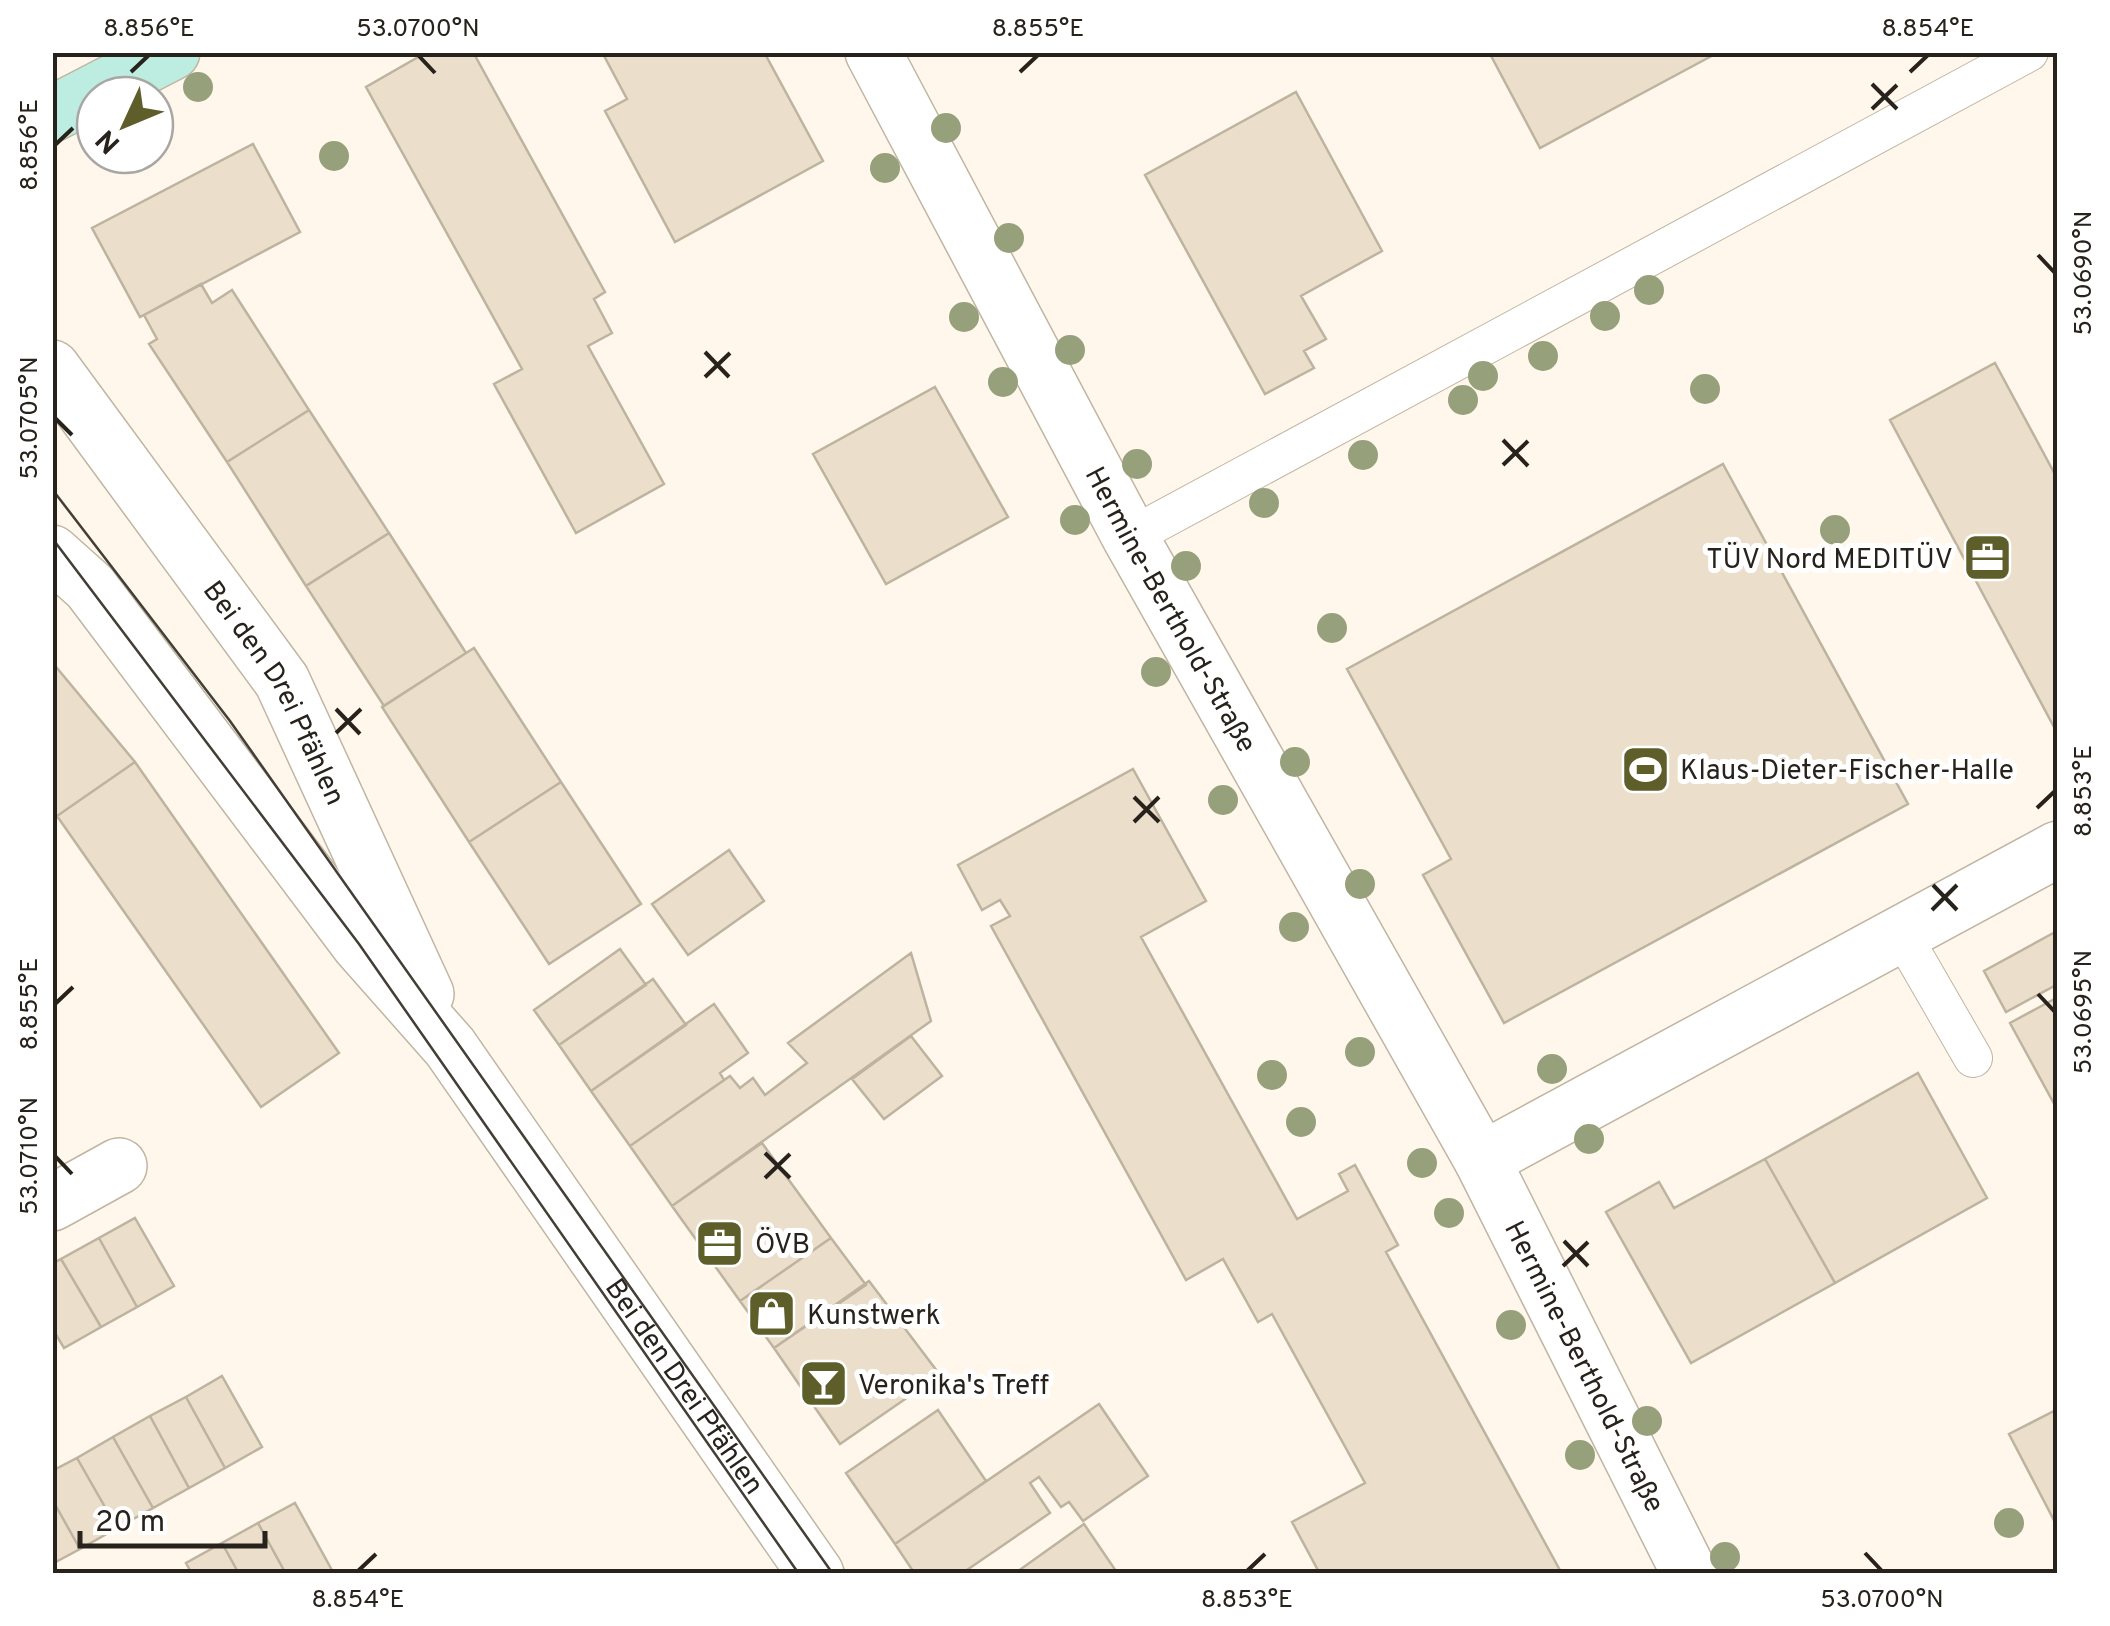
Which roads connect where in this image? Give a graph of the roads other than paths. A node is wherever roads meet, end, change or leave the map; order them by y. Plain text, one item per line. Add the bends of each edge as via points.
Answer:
1 (172, 52) edge
2 (874, 52) edge
3 (2030, 52) edge
4 (52, 114) edge
5 (52, 368) edge
6 (1130, 537) junction
7 (52, 552) edge
8 (2058, 850) edge
9 (1902, 935) junction
10 (450, 1047) junction
11 (1972, 1058) dead end
12 (1482, 1160) junction
13 (119, 1166) dead end
14 (52, 1204) edge
15 (797, 1567) edge
16 (1690, 1574) edge

1 - 4 main road
2 - 6 street, Hermine-Berthold-Straße
3 - 6 lane
5 - 10 street, Bei den Drei Pfählen via 282,681
6 - 12 street, Hermine-Berthold-Straße
7 - 10 street, Bei den Drei Pfählen via 90,587 359,944
8 - 9 street
9 - 11 lane
9 - 12 street
10 - 15 street, Bei den Drei Pfählen
12 - 16 street, Hermine-Berthold-Straße
13 - 14 street

